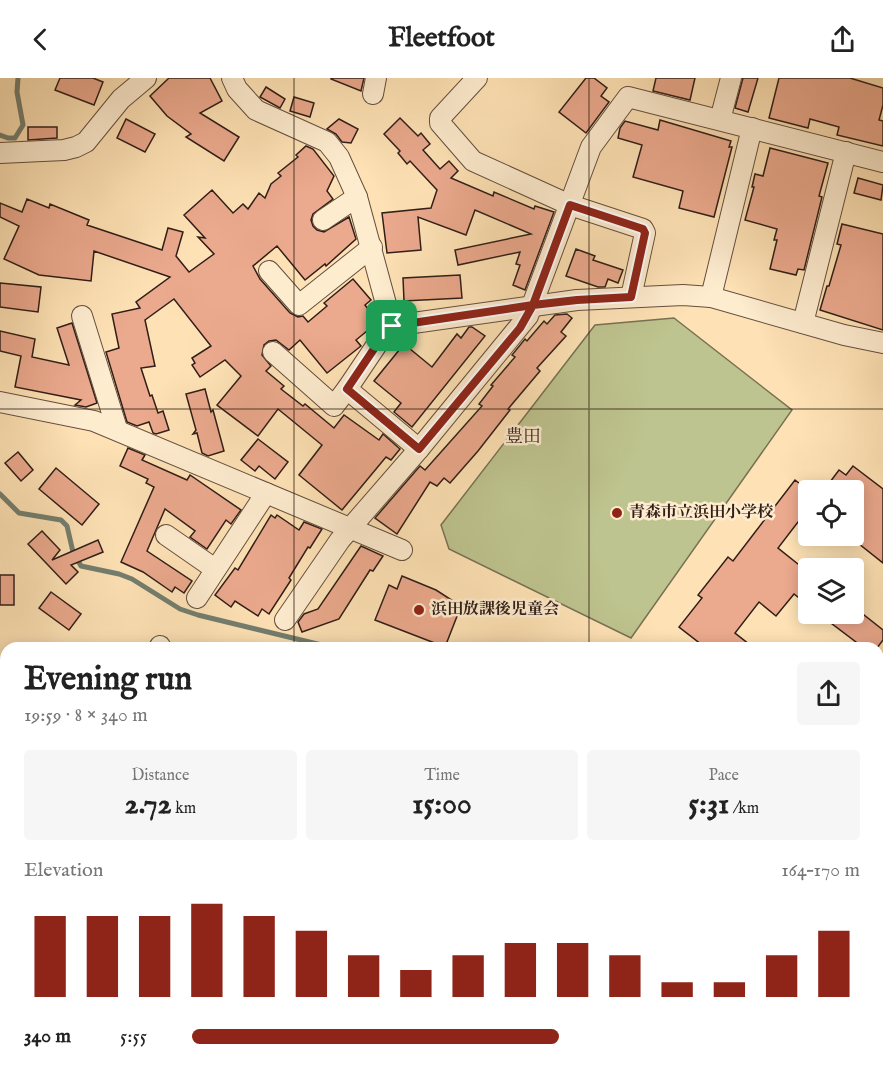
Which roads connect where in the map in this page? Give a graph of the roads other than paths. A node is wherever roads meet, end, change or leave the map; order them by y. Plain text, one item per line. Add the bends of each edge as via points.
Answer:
1 (146, 78) edge
2 (232, 78) edge
3 (477, 78) edge
4 (732, 78) edge
5 (720, 120) junction
6 (752, 128) junction
7 (846, 152) junction
8 (0, 153) edge
9 (883, 162) edge
10 (357, 197) junction
11 (570, 205) junction
12 (323, 220) dead end
13 (372, 247) junction
14 (269, 271) dead end
15 (631, 297) junction
16 (711, 297) junction
17 (533, 305) junction
18 (82, 316) dead end
19 (803, 323) junction
20 (392, 326) junction
21 (883, 343) edge
22 (273, 352) dead end
23 (347, 389) junction
24 (0, 402) edge
25 (117, 429) junction
26 (419, 449) junction
27 (266, 493) junction
28 (352, 528) junction
29 (166, 535) dead end
30 (402, 550) dead end
31 (216, 569) junction
32 (197, 598) dead end
33 (285, 620) dead end

1 - 8 street via 120,99 86,142 64,150
2 - 10 street via 256,110 327,142 339,157
3 - 11 street via 440,118 440,123 473,161
4 - 5 street
5 - 6 street
5 - 11 street via 628,97 591,147
6 - 7 street
6 - 16 street
7 - 9 street
7 - 19 street
10 - 12 street
10 - 13 street
11 - 15 street via 643,229
11 - 17 street
13 - 14 street via 299,305
13 - 20 street
15 - 16 street
15 - 17 street
16 - 19 street
17 - 20 street
17 - 26 street via 520,328
18 - 25 street
19 - 21 street
20 - 23 street
22 - 23 street via 334,406
23 - 26 street
24 - 25 street
25 - 27 street
26 - 28 street
27 - 28 street
27 - 31 street
28 - 30 street
28 - 33 street
29 - 31 street
31 - 32 street

